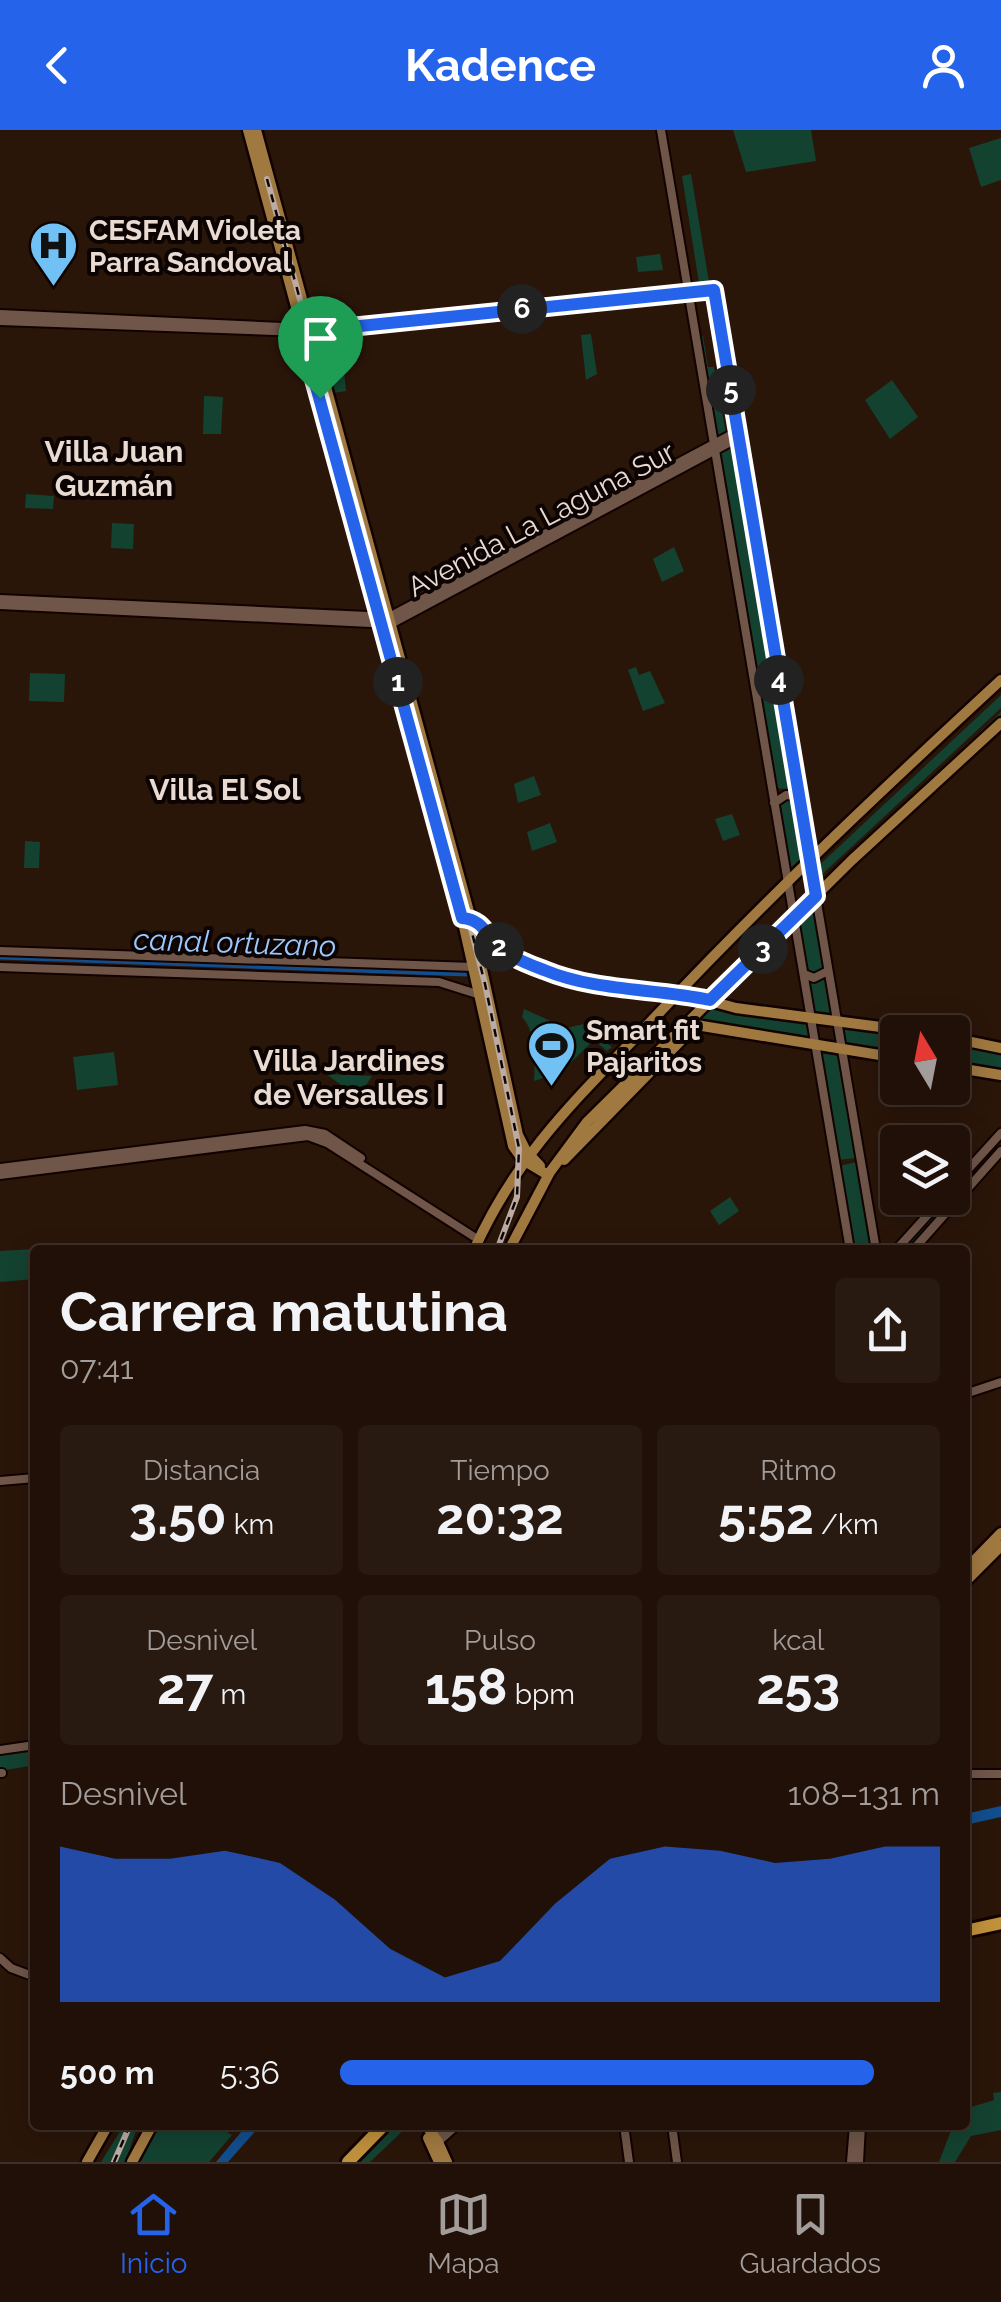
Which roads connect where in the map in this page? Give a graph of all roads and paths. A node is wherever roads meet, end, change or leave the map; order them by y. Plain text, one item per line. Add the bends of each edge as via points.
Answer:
1 (248, 130) edge
2 (256, 130) edge
3 (661, 130) edge
4 (688, 292) junction
5 (0, 318) edge
6 (304, 329) junction
7 (738, 435) junction
8 (714, 448) junction
9 (0, 602) edge
10 (385, 621) junction
11 (1001, 680) edge
12 (1001, 723) edge
13 (796, 784) junction
14 (772, 792) junction
15 (798, 796) junction
16 (774, 803) junction
17 (810, 858) junction
18 (788, 882) junction
19 (816, 896) junction
20 (794, 918) junction
21 (466, 919) junction
22 (0, 951) edge
23 (473, 967) junction
24 (0, 968) edge
25 (828, 971) junction
26 (804, 974) junction
27 (480, 995) junction
28 (670, 996) junction
29 (710, 1000) junction
30 (810, 1018) junction
31 (836, 1022) junction
32 (880, 1027) edge
33 (814, 1040) junction
34 (970, 1042) edge
35 (840, 1044) junction
36 (1001, 1048) edge
37 (880, 1054) edge
38 (970, 1070) edge
39 (1001, 1075) edge
40 (1001, 1133) edge
41 (1001, 1151) edge
42 (526, 1157) junction
43 (970, 1167) edge
44 (0, 1171) edge
45 (549, 1174) junction
46 (928, 1215) edge
47 (476, 1245) edge
48 (512, 1245) edge
49 (849, 1245) edge
50 (875, 1245) edge
51 (901, 1245) edge
52 (917, 1245) edge
53 (1001, 1382) edge
54 (970, 1393) edge
55 (30, 1478) edge
56 (0, 1481) edge
57 (1001, 1534) edge
58 (1001, 1546) edge
59 (970, 1565) edge
60 (970, 1577) edge
61 (30, 1745) edge
62 (0, 1750) edge
63 (970, 1774) edge
64 (1001, 1774) edge
65 (1001, 1914) edge
66 (970, 1922) edge
67 (1001, 1923) edge
68 (970, 1931) edge
69 (0, 1958) edge
70 (30, 1975) edge
71 (105, 2130) edge
72 (149, 2130) edge
73 (367, 2130) edge
74 (379, 2130) edge
75 (625, 2130) edge
76 (673, 2130) edge
77 (858, 2130) edge
78 (430, 2134) edge
79 (87, 2162) edge
80 (132, 2162) edge
81 (338, 2162) edge
82 (348, 2162) edge
83 (439, 2162) edge
84 (447, 2162) edge
85 (629, 2162) edge
86 (678, 2162) edge
87 (855, 2162) edge

1 - 6 main road
2 - 6 main road
3 - 4 street
4 - 6 street
4 - 7 street via 714,290
4 - 8 street
5 - 6 street
6 - 10 main road
7 - 8 street, Avenida La Laguna Sur
7 - 13 street
8 - 10 street, Avenida La Laguna Sur
8 - 14 street
9 - 10 street, Avenida La Laguna Sur
10 - 21 main road
11 - 17 main road
12 - 19 main road
13 - 14 street
13 - 15 street
14 - 16 street
15 - 16 street
15 - 17 street
16 - 18 street
17 - 18 main road
17 - 19 street
18 - 20 street
18 - 28 main road
19 - 20 main road
19 - 25 street
20 - 26 street
20 - 29 main road
21 - 23 main road
21 - 28 main road via 480,923 503,950 546,972
21 - 42 main road
22 - 23 street
23 - 27 main road
24 - 27 street via 438,982
25 - 26 street via 814,978
25 - 31 street
26 - 30 street
27 - 42 main road via 512,1142
28 - 29 main road
28 - 42 main road
29 - 30 main road
29 - 45 main road via 597,1111
30 - 31 main road
30 - 33 street
31 - 32 main road
31 - 35 street
33 - 35 main road
33 - 45 main road via 690,1028
33 - 49 street
34 - 36 main road
35 - 37 main road
35 - 50 street
38 - 39 main road
40 - 43 street
41 - 52 street
42 - 45 main road
42 - 47 main road
44 - 47 street via 310,1130 403,1186
45 - 48 main road
46 - 51 street
53 - 54 street
55 - 56 street
57 - 59 main road
58 - 60 main road
61 - 62 street
63 - 64 street
65 - 66 highway
67 - 68 highway
69 - 70 street
71 - 79 main road
72 - 80 main road
73 - 81 highway
74 - 82 highway
75 - 85 street
76 - 86 street
77 - 87 street
78 - 83 main road
78 - 84 main road

